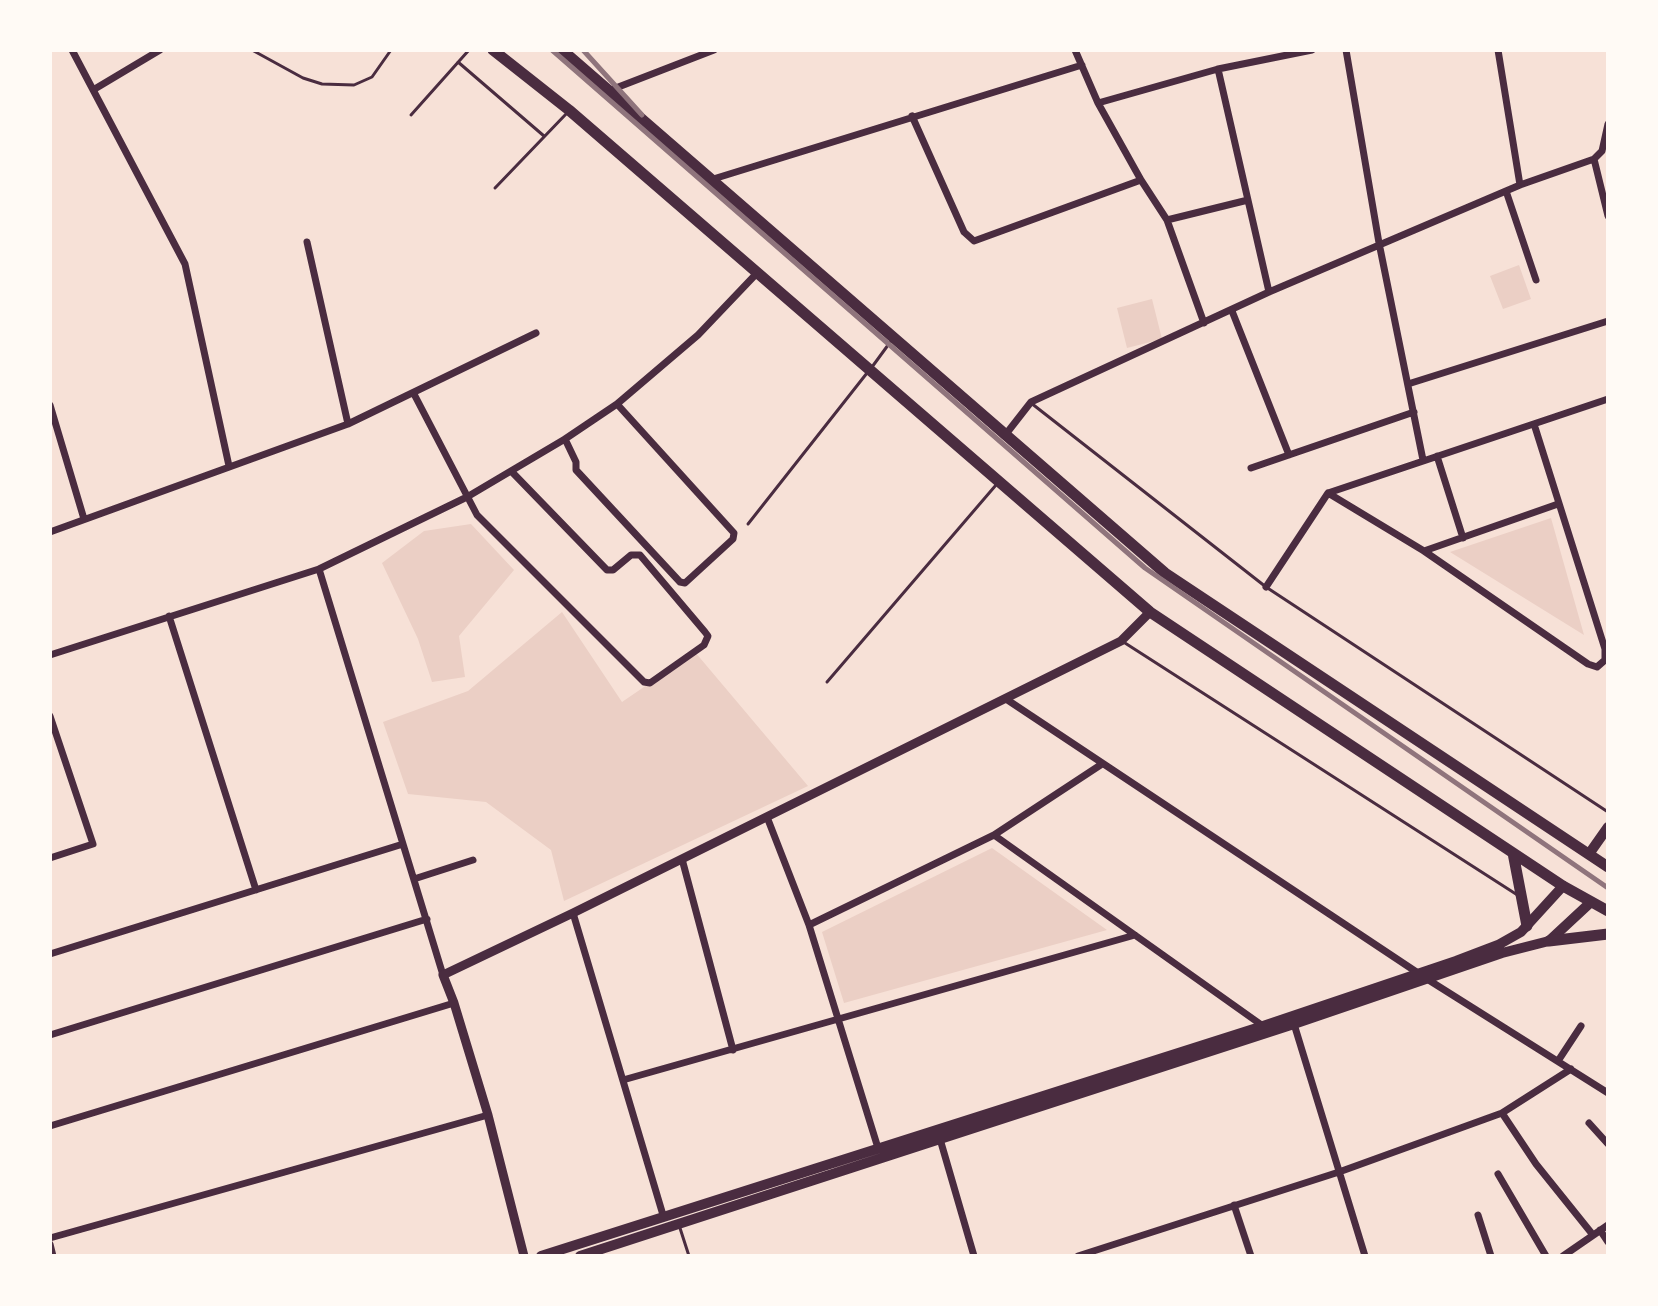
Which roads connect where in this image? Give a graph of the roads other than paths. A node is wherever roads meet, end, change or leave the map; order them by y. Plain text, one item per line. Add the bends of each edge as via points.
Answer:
1 (72, 50) edge
2 (160, 50) edge
3 (252, 50) edge
4 (391, 50) edge
5 (469, 50) edge
6 (493, 50) edge
7 (562, 50) edge
8 (714, 50) edge
9 (1075, 50) edge
10 (1312, 50) edge
11 (1346, 50) edge
12 (1498, 50) edge
13 (458, 62) junction
14 (1082, 65) junction
15 (1218, 69) junction
16 (93, 90) junction
17 (608, 91) junction
18 (1098, 103) junction
19 (569, 110) junction
20 (411, 115) dead end
21 (912, 116) junction
22 (1608, 124) edge
23 (544, 136) junction
24 (1594, 159) junction
25 (710, 180) junction
26 (1141, 180) junction
27 (1520, 185) junction
28 (495, 188) dead end
29 (1506, 191) junction
30 (1248, 200) junction
31 (1606, 200) edge
32 (1608, 216) edge
33 (1167, 220) junction
34 (307, 242) dead end
35 (1379, 243) junction
36 (758, 272) junction
37 (1536, 280) dead end
38 (1269, 292) junction
39 (1232, 311) junction
40 (1608, 321) edge
41 (1204, 323) junction
42 (536, 333) dead end
43 (894, 338) junction
44 (871, 368) junction
45 (1408, 384) junction
46 (414, 394) junction
47 (1608, 399) edge
48 (1031, 402) junction
49 (617, 404) junction
50 (50, 405) edge
51 (1414, 412) junction
52 (348, 424) junction
53 (1534, 424) junction
54 (1006, 434) junction
55 (565, 439) junction
56 (1289, 455) junction
57 (1437, 456) junction
58 (1423, 460) junction
59 (229, 466) junction
60 (1251, 468) dead end
61 (512, 472) junction
62 (998, 482) junction
63 (1328, 493) junction
64 (467, 497) junction
65 (1558, 504) junction
66 (84, 519) junction
67 (748, 524) dead end
68 (50, 532) edge
69 (1463, 538) junction
70 (1424, 551) junction
71 (319, 569) junction
72 (1266, 587) junction
73 (1150, 612) junction
74 (169, 616) junction
75 (1121, 641) junction
76 (50, 655) edge
77 (827, 682) dead end
78 (1006, 699) junction
79 (50, 716) edge
80 (1102, 764) junction
81 (1608, 812) edge
82 (767, 817) junction
83 (1608, 827) edge
84 (994, 835) junction
85 (403, 844) junction
86 (1513, 853) junction
87 (1589, 854) junction
88 (50, 858) edge
89 (682, 859) junction
90 (473, 860) dead end
91 (1608, 867) edge
92 (414, 879) junction
93 (1563, 886) junction
94 (256, 890) junction
95 (1522, 899) junction
96 (1591, 902) junction
97 (1608, 911) edge
98 (573, 913) junction
99 (427, 919) junction
100 (809, 925) junction
101 (1524, 928) junction
102 (1608, 934) edge
103 (1135, 935) junction
104 (1549, 941) junction
105 (1532, 945) junction
106 (50, 954) edge
107 (443, 975) junction
108 (1422, 976) junction
109 (454, 1003) junction
110 (838, 1019) junction
111 (1263, 1026) junction
112 (1581, 1026) dead end
113 (1295, 1027) junction
114 (50, 1035) edge
115 (733, 1050) junction
116 (1558, 1061) junction
117 (1571, 1069) junction
118 (623, 1080) junction
119 (1608, 1093) edge
120 (1502, 1113) junction
121 (488, 1115) junction
122 (1589, 1123) dead end
123 (50, 1126) edge
124 (940, 1139) junction
125 (1608, 1144) edge
126 (878, 1148) junction
127 (1339, 1172) junction
128 (1498, 1174) dead end
129 (1234, 1205) junction
130 (663, 1215) junction
131 (1478, 1215) dead end
132 (679, 1224) junction
133 (1600, 1230) edge
134 (50, 1241) edge
135 (1608, 1242) edge
136 (1089, 1254) edge
137 (53, 1256) edge
138 (524, 1256) edge
139 (541, 1256) edge
140 (580, 1256) edge
141 (689, 1256) edge
142 (974, 1256) edge
143 (1078, 1256) edge
144 (1251, 1256) edge
145 (1365, 1256) edge
146 (1491, 1256) edge
147 (1546, 1256) edge
148 (1563, 1256) edge

1 - 16 street
2 - 16 street
3 - 4 lane via 303,78 354,85 372,77
5 - 13 lane
6 - 19 highway
7 - 17 highway
8 - 17 street
9 - 14 street
10 - 15 street
11 - 35 street
12 - 27 street
13 - 20 lane
13 - 23 lane
14 - 18 street
14 - 21 street
15 - 18 street
15 - 30 street
16 - 59 street via 185,264
17 - 25 highway
18 - 26 street
19 - 23 lane
19 - 36 highway
21 - 25 street
21 - 26 street via 964,232 974,241
22 - 24 street via 1602,151
23 - 28 lane
24 - 27 street
24 - 31 street
25 - 43 highway
26 - 33 street
27 - 29 street
29 - 35 street
29 - 37 street
30 - 33 street
30 - 38 street
31 - 32 street
33 - 41 street
34 - 52 street
35 - 38 street
35 - 45 street
36 - 44 highway
36 - 49 street via 698,335
38 - 39 street
39 - 41 street
39 - 56 street
40 - 45 street
41 - 48 street
42 - 46 street
43 - 44 lane
43 - 54 highway
44 - 62 highway
44 - 67 lane
45 - 51 street
46 - 52 street
46 - 64 street
47 - 53 street
48 - 54 street
48 - 72 lane
49 - 55 street
49 - 55 street via 734,533 685,583 576,470
50 - 66 street
51 - 56 street
51 - 58 street
52 - 59 street
53 - 57 street
53 - 65 street
54 - 87 highway via 1165,573
55 - 61 street
56 - 60 street
57 - 58 street
57 - 69 street
58 - 63 street
59 - 66 street
61 - 64 street
61 - 64 street via 607,570 640,555 708,636 704,645 646,684 477,515
62 - 73 highway
62 - 77 lane
63 - 70 street
63 - 72 street
64 - 71 street
65 - 69 street
65 - 70 street via 1605,649 1605,660 1597,667
66 - 68 street
69 - 70 street
71 - 74 street
71 - 85 street
72 - 81 lane
73 - 75 street
73 - 86 highway
74 - 76 street
74 - 94 street
75 - 78 street
75 - 95 lane
78 - 80 street
78 - 82 street
79 - 88 street via 93,844
80 - 84 street
80 - 108 street
82 - 89 street
82 - 100 street
83 - 87 main road
84 - 100 street
84 - 103 street
85 - 92 street
85 - 94 street
86 - 93 highway
86 - 95 highway
87 - 91 highway
89 - 98 street
89 - 115 street
90 - 92 street
92 - 99 street
93 - 96 highway
93 - 101 main road
94 - 106 street
95 - 101 highway
96 - 97 highway
96 - 104 main road
98 - 107 street
98 - 118 street
99 - 107 street
99 - 114 street
100 - 110 street
101 - 105 main road
101 - 108 main road via 1498,945
102 - 104 highway
103 - 110 street
103 - 111 street
104 - 105 main road
105 - 108 main road
107 - 109 street
108 - 111 main road
108 - 113 main road
108 - 116 street
109 - 121 street
109 - 123 street
110 - 115 street
110 - 126 street
111 - 126 main road
112 - 116 street
113 - 124 main road
113 - 127 street
115 - 118 street
116 - 117 street
117 - 119 street
117 - 120 street
118 - 130 street
120 - 127 street
120 - 133 street via 1536,1164
121 - 134 street
121 - 138 street
122 - 125 street
124 - 132 main road
124 - 142 street
126 - 130 main road
127 - 129 street
127 - 145 street
128 - 147 street
129 - 136 street
129 - 144 street
130 - 139 main road
131 - 146 street
132 - 140 main road
132 - 141 lane
133 - 135 street
133 - 148 street
134 - 137 street
136 - 143 street

